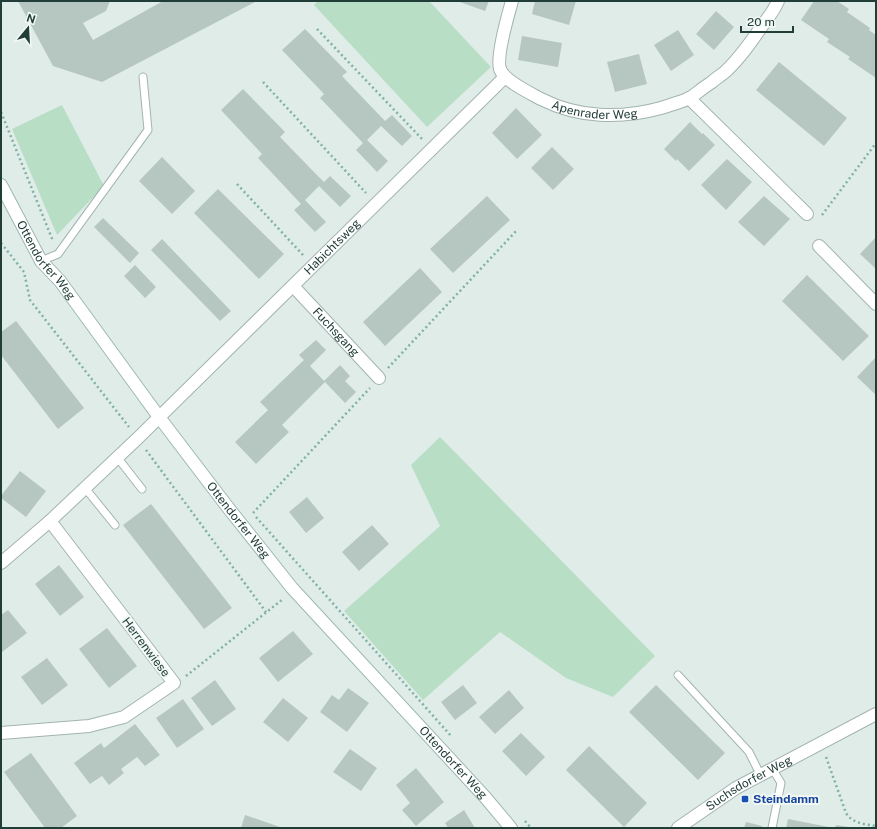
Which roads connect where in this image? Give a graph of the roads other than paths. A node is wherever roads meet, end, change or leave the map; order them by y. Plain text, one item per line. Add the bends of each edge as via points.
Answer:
1 (512, 1) edge
2 (778, 1) edge
3 (143, 76) dead end
4 (505, 77) junction
5 (690, 98) junction
6 (1, 186) edge
7 (807, 214) dead end
8 (819, 246) dead end
9 (41, 262) junction
10 (293, 286) junction
11 (876, 304) edge
12 (379, 378) dead end
13 (159, 417) junction
14 (117, 457) junction
15 (85, 488) junction
16 (142, 489) dead end
17 (50, 521) junction
18 (114, 525) dead end
19 (1, 563) edge
20 (678, 675) dead end
21 (876, 714) edge
22 (1, 733) edge
23 (772, 768) junction
24 (760, 774) junction
25 (510, 828) edge
26 (678, 828) edge
27 (772, 828) edge

1 - 4 street via 499,60 500,70
2 - 5 street, Apenrader Weg via 773,13 750,45 726,71
3 - 9 lane via 148,130 58,254
4 - 5 street, Apenrader Weg via 549,103 571,111 595,115 645,112
4 - 10 street, Habichtsweg
5 - 7 street
6 - 9 street, Ottendorfer Weg
8 - 11 street
9 - 13 street, Ottendorfer Weg via 60,281
10 - 12 street, Fuchsgang
10 - 13 street, Habichtsweg
13 - 14 street
13 - 25 street, Ottendorfer Weg via 292,588 485,797
14 - 15 street
14 - 16 lane
15 - 17 street
15 - 18 lane
17 - 19 street
17 - 22 street, Herrenwiese via 174,683 124,717 89,726
20 - 24 lane via 749,752
21 - 23 street, Suchsdorfer Weg
23 - 24 street, Suchsdorfer Weg
23 - 27 lane via 781,783
24 - 26 street, Suchsdorfer Weg

